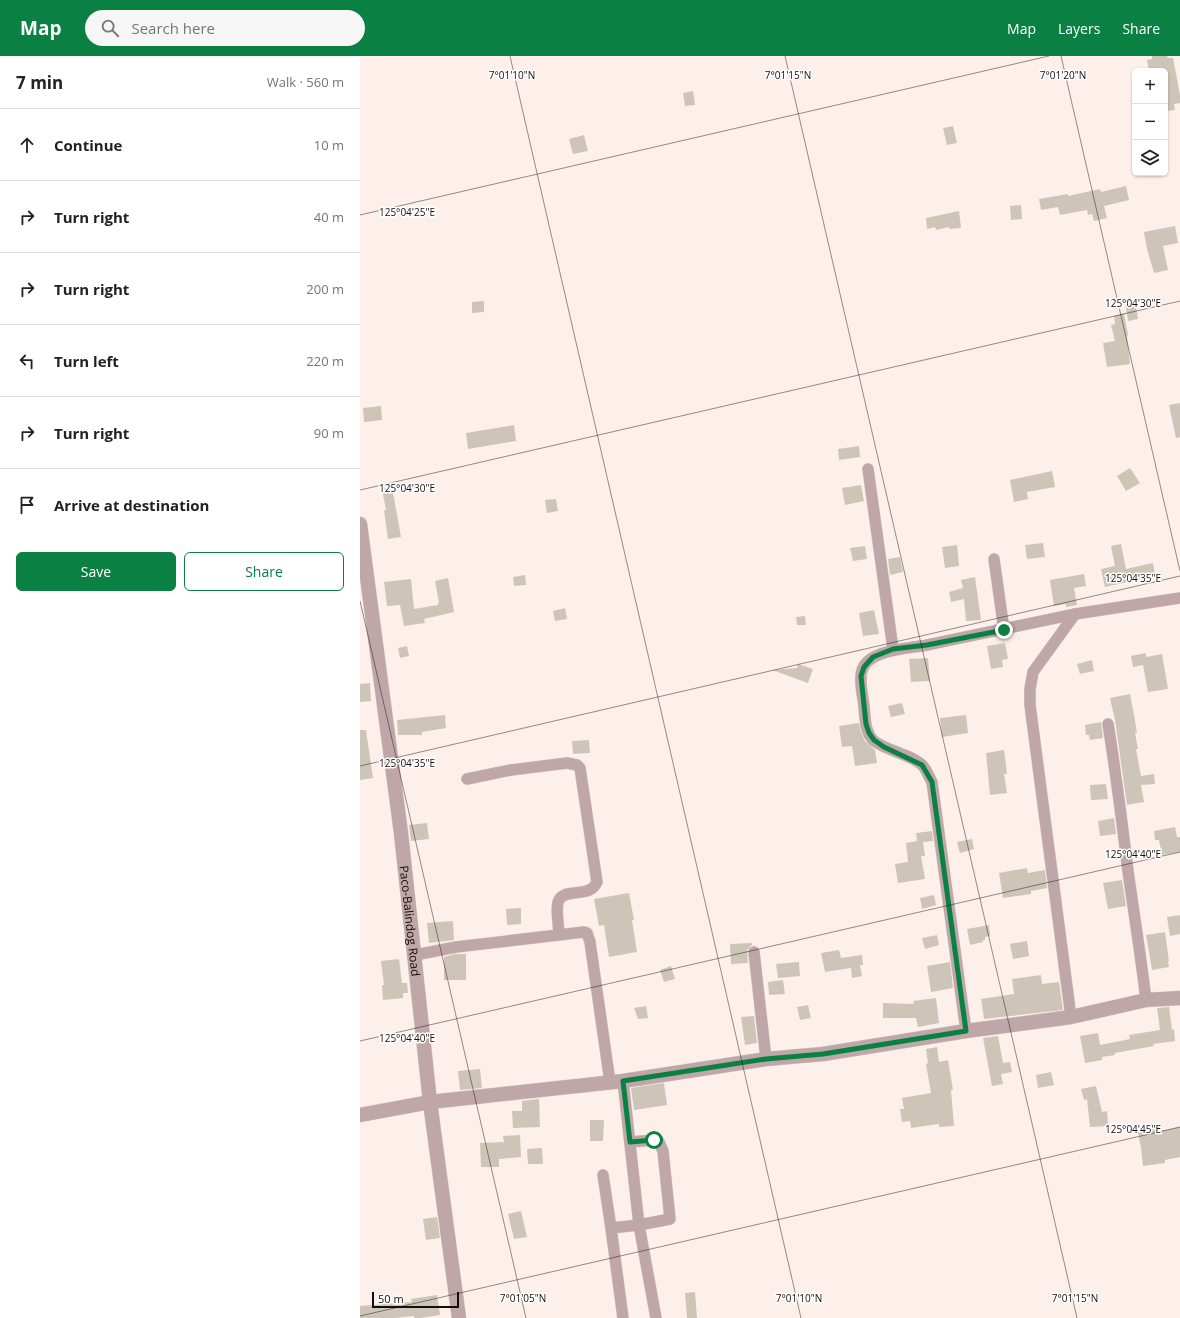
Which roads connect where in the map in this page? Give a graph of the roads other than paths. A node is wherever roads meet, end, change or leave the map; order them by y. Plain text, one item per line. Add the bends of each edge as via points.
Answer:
1 (868, 469) dead end
2 (360, 524) edge
3 (994, 559) dead end
4 (1180, 598) edge
5 (1075, 614) junction
6 (1004, 630) junction
7 (893, 649) junction
8 (1108, 724) dead end
9 (467, 779) dead end
10 (559, 935) junction
11 (754, 952) dead end
12 (415, 955) junction
13 (1180, 998) edge
14 (1146, 1000) junction
15 (1071, 1017) junction
16 (966, 1031) junction
17 (766, 1059) junction
18 (617, 1082) junction
19 (430, 1102) junction
20 (360, 1115) edge
21 (630, 1142) junction
22 (603, 1175) dead end
23 (639, 1224) junction
24 (611, 1228) junction
25 (459, 1318) edge
26 (623, 1318) edge
27 (656, 1318) edge

1 - 7 street
2 - 12 street, Paco-Balindog Road
3 - 6 street
4 - 5 street
5 - 6 street
5 - 15 street via 1033,672 1030,690
6 - 7 street
7 - 16 street via 873,657 861,672 866,724 874,740 922,765 932,782
8 - 14 street
9 - 10 street via 567,763 580,768 597,882 589,891 567,894 559,900
10 - 12 street via 456,947
10 - 18 street via 584,932 589,936
11 - 17 street
12 - 19 street, Paco-Balindog Road
13 - 14 street
14 - 15 street
15 - 16 street
16 - 17 street via 823,1054
17 - 18 street
18 - 19 street
18 - 21 street
19 - 20 street
19 - 25 street, Paco-Balindog Road
21 - 23 street
21 - 23 street via 659,1142 664,1158 670,1219
22 - 24 street
23 - 24 street
23 - 27 street
24 - 26 street

